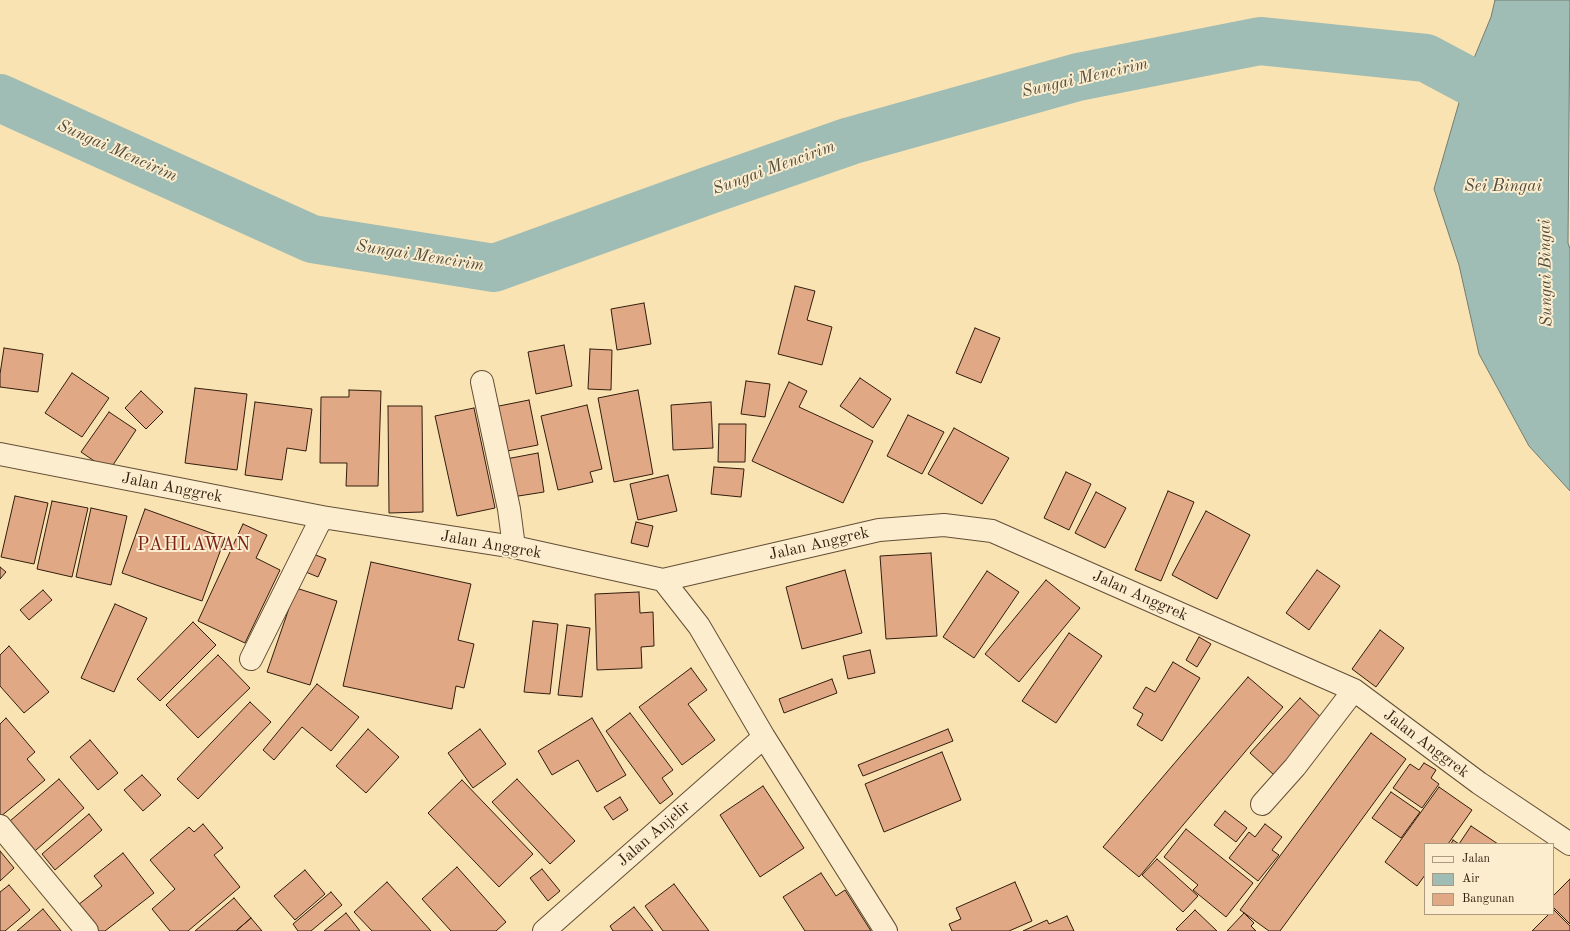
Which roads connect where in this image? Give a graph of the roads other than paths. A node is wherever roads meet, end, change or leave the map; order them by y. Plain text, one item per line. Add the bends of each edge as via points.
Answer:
1 (482, 382) dead end
2 (0, 455) edge
3 (322, 517) junction
4 (514, 548) junction
5 (663, 580) junction
6 (251, 659) dead end
7 (1354, 690) junction
8 (764, 737) junction
9 (1262, 804) dead end
10 (0, 826) edge
11 (1570, 844) edge
12 (88, 931) edge
13 (544, 931) edge
14 (886, 931) edge

1 - 4 street via 509,509
2 - 3 street, Jalan Anggrek
3 - 4 street, Jalan Anggrek
3 - 6 street
4 - 5 street, Jalan Anggrek
5 - 7 street, Jalan Anggrek via 879,530 944,525 992,531
5 - 8 street via 699,626
7 - 9 street via 1295,767
7 - 11 street, Jalan Anggrek via 1479,783
8 - 13 street, Jalan Anjelir
8 - 14 street
10 - 12 street

